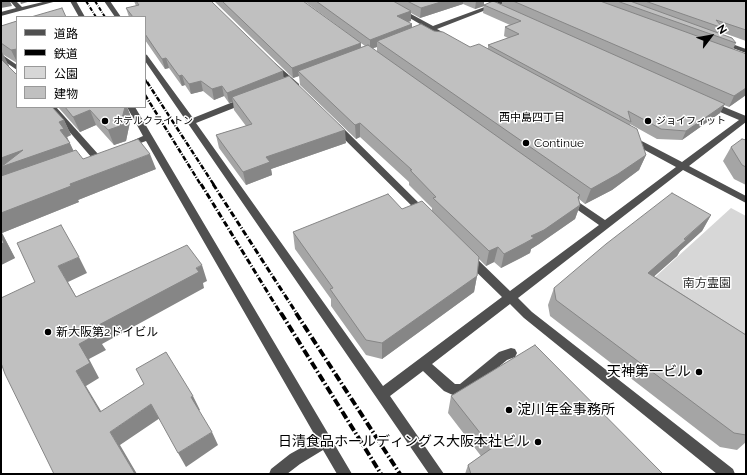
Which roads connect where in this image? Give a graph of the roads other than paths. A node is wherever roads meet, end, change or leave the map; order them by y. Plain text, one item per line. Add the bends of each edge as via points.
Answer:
1 (13, 1) edge
2 (54, 1) edge
3 (73, 1) edge
4 (106, 1) edge
5 (383, 1) edge
6 (481, 1) edge
7 (506, 1) edge
8 (493, 6) junction
9 (20, 9) junction
10 (500, 9) edge
11 (1, 14) edge
12 (81, 16) edge
13 (117, 16) edge
14 (428, 30) junction
15 (717, 40) edge
16 (460, 44) edge
17 (746, 51) edge
18 (1, 56) edge
19 (146, 57) edge
20 (270, 61) edge
21 (16, 67) edge
22 (304, 94) edge
23 (256, 96) edge
24 (698, 99) edge
25 (53, 108) edge
26 (132, 108) edge
27 (326, 116) edge
28 (745, 119) edge
29 (191, 122) junction
30 (626, 136) edge
31 (148, 137) junction
32 (118, 148) edge
33 (95, 156) edge
34 (682, 167) junction
35 (562, 195) edge
36 (746, 200) edge
37 (432, 221) edge
38 (606, 225) junction
39 (460, 249) edge
40 (510, 298) junction
41 (511, 353) dead end
42 (424, 364) junction
43 (382, 395) junction
44 (326, 441) junction
45 (276, 474) edge
46 (345, 474) edge
47 (436, 474) edge
48 (728, 474) edge

1 - 9 street
2 - 9 street
3 - 12 street
4 - 13 street
5 - 14 street
6 - 8 street
7 - 8 street
8 - 10 street
8 - 14 street
9 - 11 street
14 - 16 street
15 - 17 street
18 - 21 street
19 - 29 street
20 - 22 street
23 - 29 street
24 - 28 street
25 - 33 street
26 - 31 street
27 - 37 street
28 - 34 street
29 - 43 street
30 - 34 street
31 - 32 street
31 - 44 street
34 - 36 street
34 - 38 street
35 - 38 street
38 - 40 street
39 - 40 street
40 - 42 street
40 - 48 street
41 - 42 street via 503,356 463,389 455,390 448,387
42 - 43 street
43 - 47 street
44 - 45 street via 295,459
44 - 46 street

